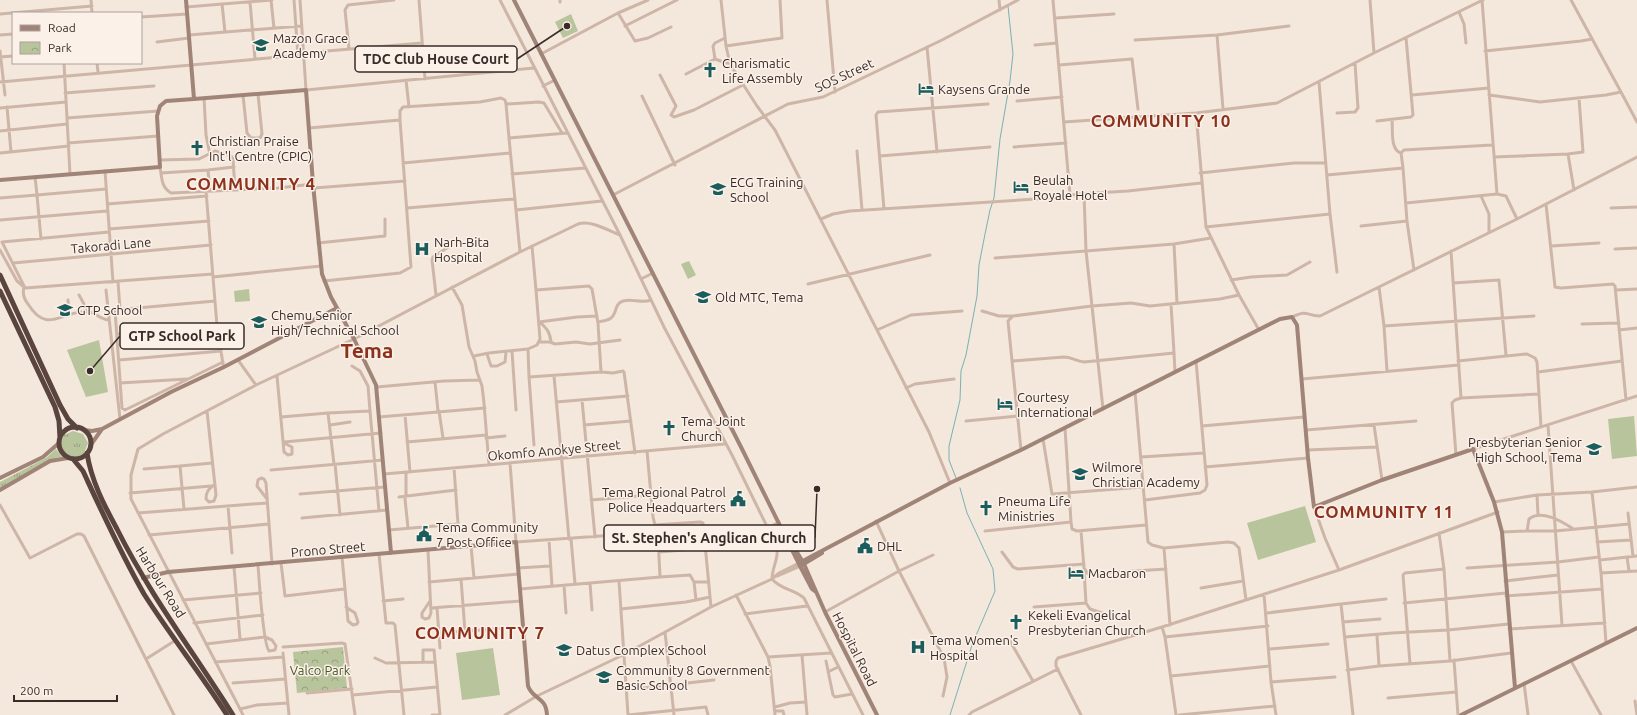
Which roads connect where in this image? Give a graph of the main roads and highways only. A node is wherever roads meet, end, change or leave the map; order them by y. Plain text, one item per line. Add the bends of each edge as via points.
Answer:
1 (0, 275) edge
2 (0, 290) edge
3 (77, 428) junction
4 (59, 440) junction
5 (87, 453) junction
6 (70, 458) junction
7 (227, 715) edge
8 (233, 715) edge

1 - 3 highway via 62,409
2 - 4 highway via 55,407 59,421
3 - 4 highway via 68,429
3 - 5 highway via 84,430 88,435 90,446
4 - 6 highway via 60,450
5 - 6 highway via 81,458
5 - 8 highway, Harbour Road via 91,473 130,555 149,589
6 - 7 highway, Harbour Road via 83,471 125,561 146,596

